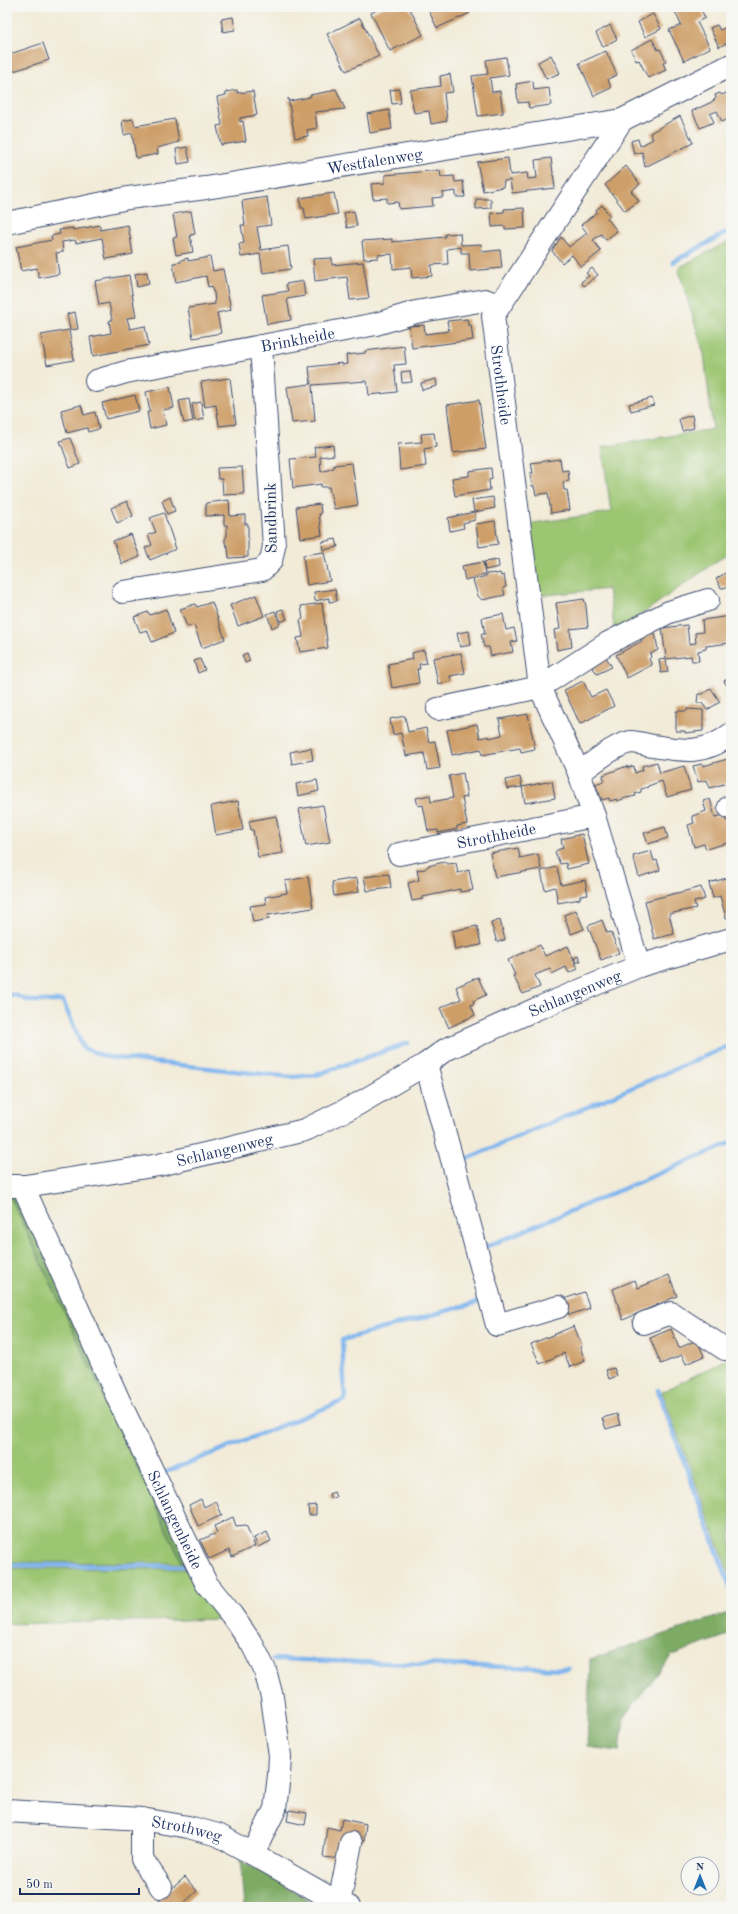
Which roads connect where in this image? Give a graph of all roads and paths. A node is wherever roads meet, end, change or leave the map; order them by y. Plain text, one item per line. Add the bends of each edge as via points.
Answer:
1 (731, 65) edge
2 (622, 120) junction
3 (7, 223) edge
4 (498, 305) junction
5 (261, 346) junction
6 (96, 381) dead end
7 (123, 592) dead end
8 (708, 600) dead end
9 (540, 687) junction
10 (438, 709) dead end
11 (731, 734) edge
12 (579, 773) junction
13 (594, 816) junction
14 (398, 854) dead end
15 (731, 939) edge
16 (639, 966) junction
17 (426, 1064) junction
18 (16, 1186) edge
19 (558, 1307) dead end
20 (644, 1323) dead end
21 (731, 1347) edge
22 (7, 1811) edge
23 (142, 1819) junction
24 (351, 1843) dead end
25 (253, 1854) junction
26 (161, 1887) dead end
27 (344, 1905) edge

1 - 2 street, Westfalenweg
2 - 3 street, Westfalenweg via 206,188 128,198
2 - 4 street, Strothheide
4 - 5 street, Brinkheide via 485,300 454,305 416,312 376,324
4 - 9 street, Strothheide via 493,316
5 - 6 street, Brinkheide via 126,372
5 - 7 street, Sandbrink via 274,546 271,561 262,570
8 - 9 street via 669,612 608,643
9 - 10 street
9 - 12 street, Strothheide
11 - 12 street via 721,742 704,749 684,751 632,742 621,745
12 - 13 street, Strothheide
13 - 14 street, Strothheide
13 - 16 street, Strothheide
15 - 16 street, Schlangenweg
16 - 17 street, Schlangenweg via 445,1050
17 - 18 street, Schlangenweg via 331,1119 305,1130 159,1165
17 - 19 street via 497,1325
18 - 25 street, Schlangenheide via 27,1195 120,1404 206,1583 252,1644 264,1670 272,1697 280,1756 279,1775 275,1809
20 - 21 street via 671,1313 725,1349
22 - 23 street, Strothweg
23 - 25 street, Strothweg via 218,1835
23 - 26 street via 142,1859
24 - 27 street
25 - 27 street, Strothweg

